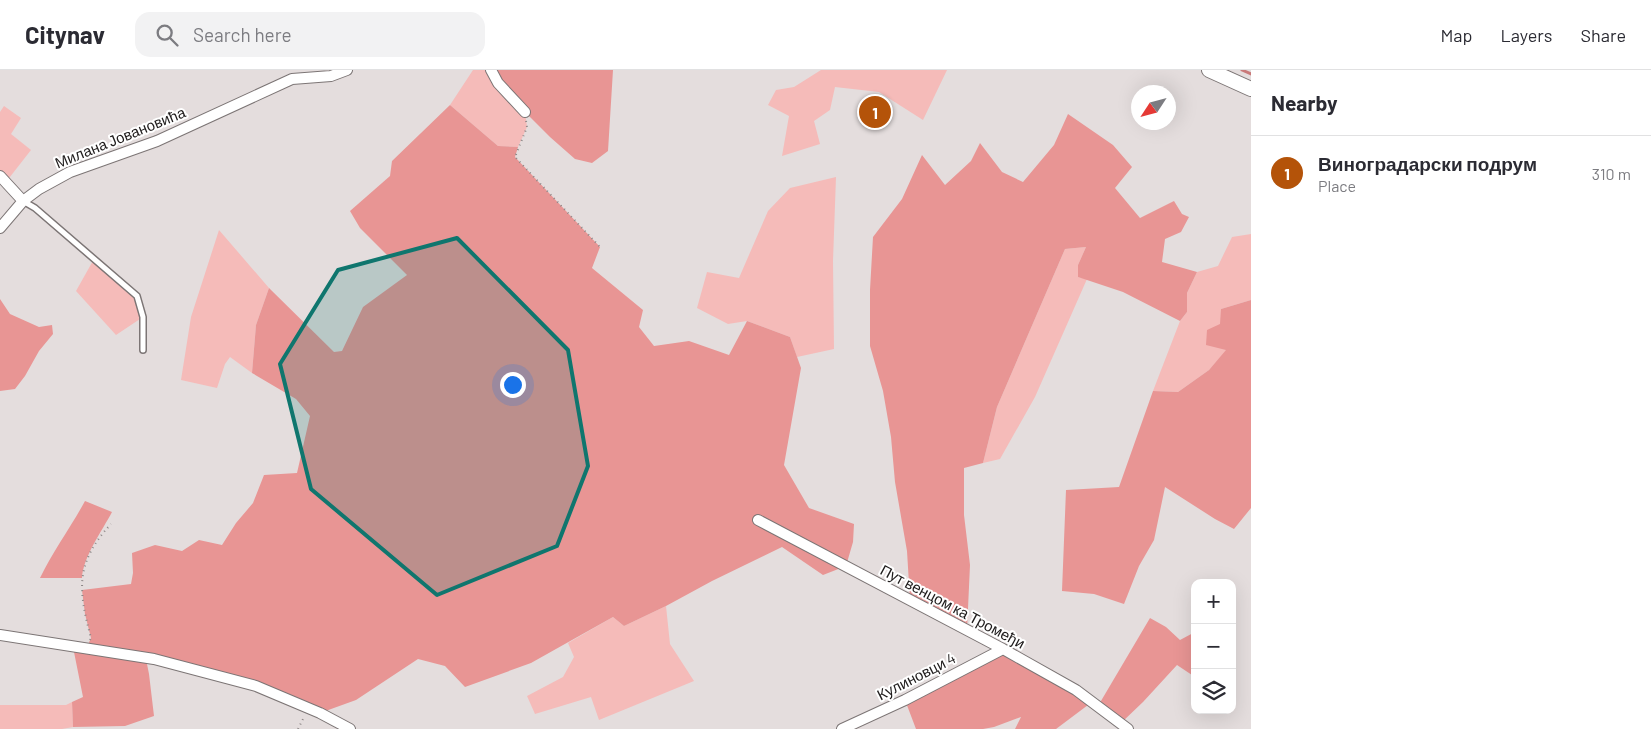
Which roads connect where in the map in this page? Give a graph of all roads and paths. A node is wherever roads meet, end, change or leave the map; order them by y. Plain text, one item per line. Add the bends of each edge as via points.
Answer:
1 (347, 70) edge
2 (491, 70) edge
3 (1209, 70) edge
4 (294, 74) edge
5 (1251, 89) edge
6 (524, 112) joint
7 (0, 176) edge
8 (23, 202) junction
9 (0, 228) edge
10 (600, 247) dead end
11 (143, 350) dead end
12 (758, 520) dead end
13 (111, 524) dead end
14 (0, 635) edge
15 (86, 649) junction
16 (1003, 649) junction
17 (309, 708) junction
18 (298, 729) edge
19 (350, 729) edge
20 (842, 729) edge
21 (1128, 729) edge

1 - 4 street via 330,76
2 - 6 street via 498,83
3 - 5 street
4 - 8 street, Милана Јовановића via 157,141 52,180
6 - 10 path via 527,128 515,157
7 - 8 street
8 - 9 street, Милана Јовановића
8 - 11 lane via 35,208 137,296 143,317
12 - 16 street, Пут венцом ка Тромеђи
13 - 15 path via 93,545 83,571 82,598 91,638
14 - 15 street
15 - 17 street via 154,659 256,686
16 - 20 street, Кулиновци 4
16 - 21 street, Пут венцом ка Тромеђи via 1076,690
17 - 18 path
17 - 19 street

